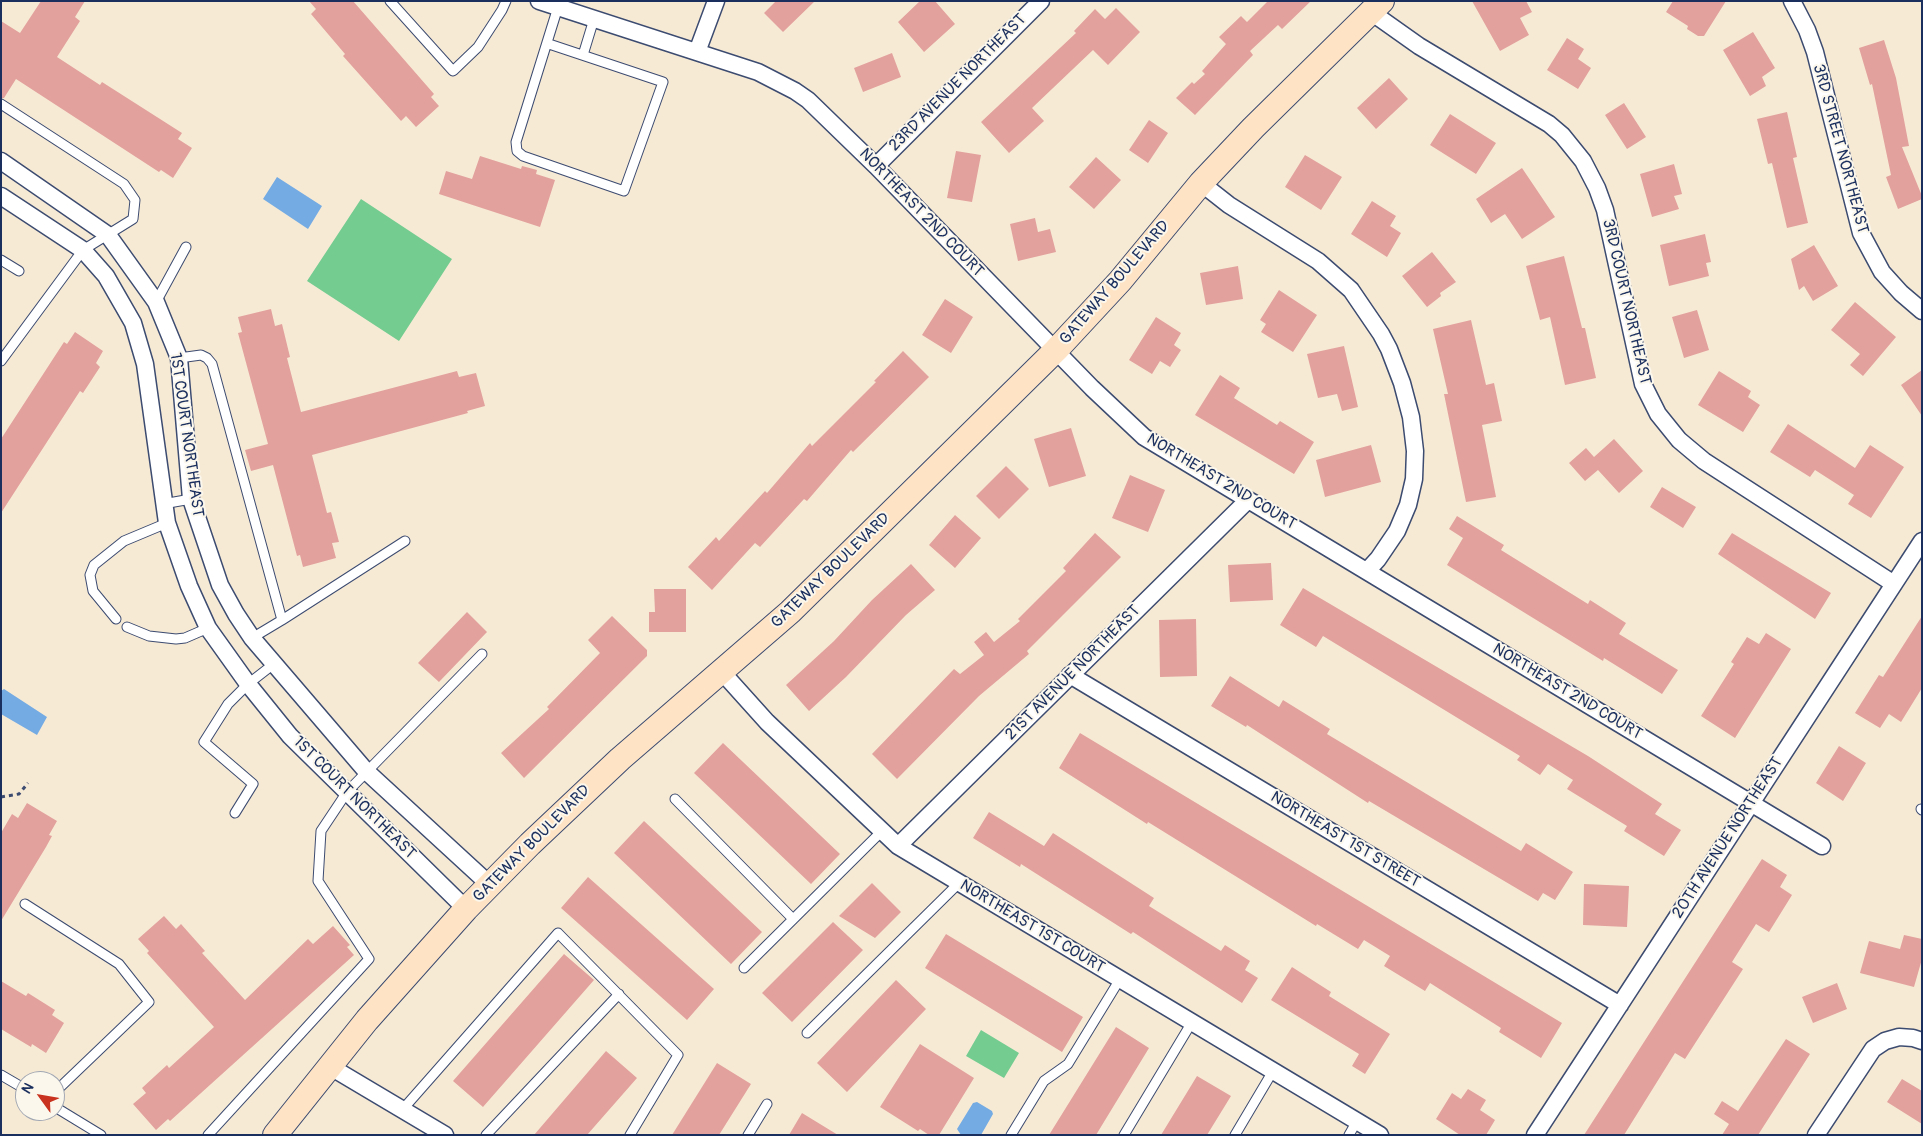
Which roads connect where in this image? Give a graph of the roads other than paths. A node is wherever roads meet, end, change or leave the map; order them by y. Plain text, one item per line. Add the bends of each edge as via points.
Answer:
1 (390, 1) edge
2 (506, 1) edge
3 (539, 1) edge
4 (716, 1) edge
5 (1041, 1) edge
6 (1792, 1) edge
7 (558, 7) junction
8 (1376, 7) edge
9 (594, 19) junction
10 (548, 44) junction
11 (697, 52) junction
12 (583, 55) junction
13 (1, 104) edge
14 (1, 161) edge
15 (876, 166) junction
16 (1201, 183) junction
17 (1, 196) edge
18 (108, 234) junction
19 (186, 247) dead end
20 (83, 250) junction
21 (1, 260) edge
22 (18, 271) dead end
23 (156, 302) junction
24 (1922, 311) edge
25 (1056, 350) junction
26 (178, 358) junction
27 (1, 361) edge
28 (191, 499) junction
29 (1248, 500) junction
30 (163, 504) junction
31 (166, 523) junction
32 (405, 540) dead end
33 (1922, 541) edge
34 (1368, 571) junction
35 (1894, 584) junction
36 (116, 619) dead end
37 (282, 620) junction
38 (127, 627) dead end
39 (208, 628) junction
40 (252, 638) junction
41 (482, 654) dead end
42 (275, 663) junction
43 (722, 672) junction
44 (1070, 675) junction
45 (248, 684) junction
46 (366, 772) junction
47 (347, 792) junction
48 (675, 799) dead end
49 (1751, 802) junction
50 (235, 813) dead end
51 (882, 830) junction
52 (898, 846) junction
53 (1822, 846) dead end
54 (959, 882) junction
55 (490, 885) junction
56 (25, 904) dead end
57 (466, 909) junction
58 (793, 919) junction
59 (744, 968) dead end
60 (1120, 979) junction
61 (619, 994) junction
62 (1620, 1005) junction
63 (1192, 1022) junction
64 (807, 1033) dead end
65 (1922, 1041) edge
66 (329, 1066) junction
67 (1272, 1070) junction
68 (1, 1075) edge
69 (65, 1082) edge
70 (15, 1083) edge
71 (767, 1104) dead end
72 (403, 1109) junction
73 (65, 1113) edge
74 (1353, 1128) edge
75 (100, 1135) edge
76 (208, 1135) edge
77 (275, 1135) edge
78 (445, 1135) edge
79 (486, 1135) edge
80 (630, 1135) edge
81 (748, 1135) edge
82 (1011, 1135) edge
83 (1124, 1135) edge
84 (1235, 1135) edge
85 (1380, 1135) edge
86 (1535, 1135) edge
87 (1816, 1135) edge

1 - 2 lane via 453,71 478,46
3 - 7 street, NORTHEAST 2ND COURT
4 - 11 street
5 - 15 street, 23RD AVENUE NORTHEAST
6 - 24 street, 3RD STREET NORTHEAST via 1808,30 1815,52 1861,233 1882,272
7 - 9 street, NORTHEAST 2ND COURT
7 - 10 lane
8 - 16 main road, GATEWAY BOULEVARD
8 - 35 street, 3RD COURT NORTHEAST via 1419,46 1549,124 1583,161 1605,210 1643,384 1658,414 1679,440 1704,461
9 - 11 street, NORTHEAST 2ND COURT
9 - 12 lane
10 - 12 lane
10 - 12 lane via 516,142 517,151 523,156 624,191 663,82
11 - 15 street, NORTHEAST 2ND COURT via 781,82 808,100
13 - 18 lane via 124,184 135,200 133,219
14 - 18 street, 1ST COURT NORTHEAST
15 - 25 street, NORTHEAST 2ND COURT
16 - 25 main road, GATEWAY BOULEVARD via 1120,281
16 - 34 street via 1229,205 1318,261 1351,290 1389,350 1411,417 1414,479 1408,506 1397,531
17 - 20 street, 1ST COURT NORTHEAST
18 - 20 lane
18 - 23 street, 1ST COURT NORTHEAST
19 - 23 lane
20 - 27 lane
20 - 30 street, 1ST COURT NORTHEAST via 106,276 133,323 145,364
21 - 22 lane
23 - 26 street, 1ST COURT NORTHEAST
25 - 29 street, NORTHEAST 2ND COURT via 1144,437
25 - 43 main road, GATEWAY BOULEVARD via 790,612
26 - 28 street, 1ST COURT NORTHEAST
26 - 37 lane via 201,356 212,364
28 - 30 lane
28 - 40 street, 1ST COURT NORTHEAST via 220,586
29 - 34 street, NORTHEAST 2ND COURT
29 - 44 street, 21ST AVENUE NORTHEAST
30 - 31 street, 1ST COURT NORTHEAST
31 - 36 lane via 124,541 94,566 90,574 93,592
31 - 39 street, 1ST COURT NORTHEAST
32 - 37 lane
33 - 35 street, 20TH AVENUE NORTHEAST
34 - 49 street, NORTHEAST 2ND COURT
35 - 49 street, 20TH AVENUE NORTHEAST
37 - 40 lane
38 - 39 lane via 149,636 176,639
39 - 45 street, 1ST COURT NORTHEAST
40 - 42 street, 1ST COURT NORTHEAST
41 - 46 lane
42 - 45 lane
42 - 46 street, 1ST COURT NORTHEAST
43 - 51 street, NORTHEAST 1ST COURT via 774,729
43 - 55 main road, GATEWAY BOULEVARD via 598,779
44 - 52 street, 21ST AVENUE NORTHEAST
44 - 62 street, NORTHEAST 1ST STREET
45 - 47 street, 1ST COURT NORTHEAST via 290,736
45 - 50 lane via 228,704 204,742 253,784
46 - 47 lane
46 - 55 street, 1ST COURT NORTHEAST
47 - 57 street, 1ST COURT NORTHEAST
47 - 76 lane via 321,831 318,881 369,959
48 - 58 lane
49 - 53 street, NORTHEAST 2ND COURT
49 - 62 street, 20TH AVENUE NORTHEAST
51 - 52 street, NORTHEAST 1ST COURT
51 - 58 lane
52 - 54 street, NORTHEAST 1ST COURT
54 - 60 street, NORTHEAST 1ST COURT
54 - 64 lane
55 - 57 main road, GATEWAY BOULEVARD
56 - 69 lane via 119,964 149,1002
57 - 66 main road, GATEWAY BOULEVARD
58 - 59 lane
60 - 63 street, NORTHEAST 1ST COURT
60 - 82 lane via 1068,1064 1044,1081
61 - 72 lane via 558,933
61 - 79 lane
61 - 80 lane via 678,1055
62 - 86 street, 20TH AVENUE NORTHEAST
63 - 67 street, NORTHEAST 1ST COURT
63 - 83 lane
65 - 87 street via 1899,1037 1873,1049
66 - 72 street
66 - 77 main road, GATEWAY BOULEVARD
67 - 74 street, NORTHEAST 1ST COURT
67 - 84 lane
68 - 70 lane
71 - 81 lane
72 - 78 street
73 - 75 lane
74 - 85 street, NORTHEAST 1ST COURT

